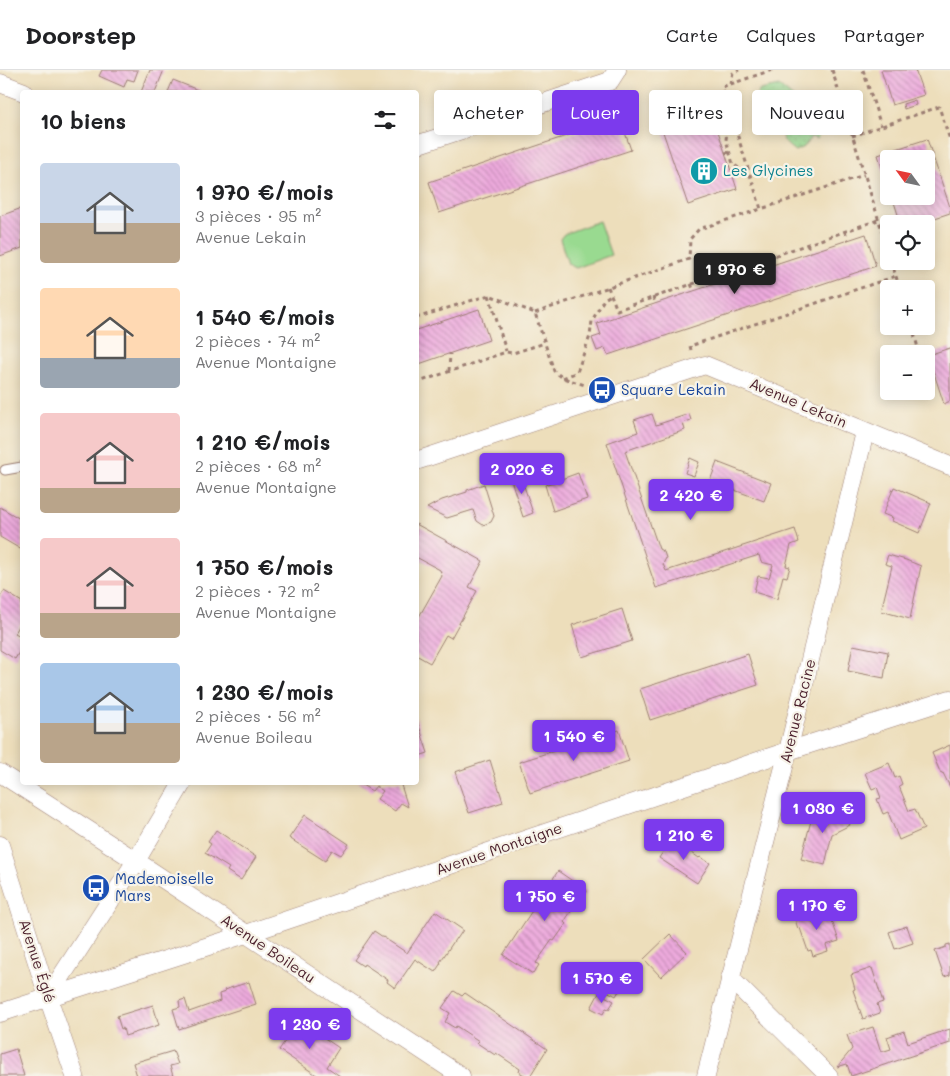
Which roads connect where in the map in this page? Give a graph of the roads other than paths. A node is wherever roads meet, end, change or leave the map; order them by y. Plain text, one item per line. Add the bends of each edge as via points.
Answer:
1 (617, 70) edge
2 (0, 83) edge
3 (20, 90) edge
4 (419, 144) edge
5 (865, 432) junction
6 (419, 460) edge
7 (950, 466) edge
8 (20, 467) edge
9 (5, 470) dead end
10 (950, 699) edge
11 (788, 752) junction
12 (0, 773) edge
13 (181, 785) edge
14 (0, 846) edge
15 (136, 861) junction
16 (246, 934) junction
17 (730, 978) junction
18 (48, 997) junction
19 (0, 1013) edge
20 (75, 1076) edge
21 (461, 1076) edge
22 (706, 1076) edge
23 (829, 1076) edge

1 - 4 street via 610,81
2 - 3 street
5 - 6 street, Avenue Lekain via 705,364
5 - 7 street, Avenue Lekain
5 - 11 street, Avenue Racine
8 - 9 lane
10 - 11 street, Avenue Montaigne
11 - 16 street, Avenue Montaigne
11 - 17 street, Avenue Racine
12 - 15 street, Avenue Boileau
13 - 15 street
14 - 18 street, Avenue Églé
15 - 16 street, Avenue Boileau
15 - 18 street
16 - 18 street, Avenue Montaigne
16 - 21 street, Avenue Boileau
17 - 22 street, Avenue Racine
17 - 23 street
18 - 19 street, Avenue Montaigne
18 - 20 street, Avenue Églé

